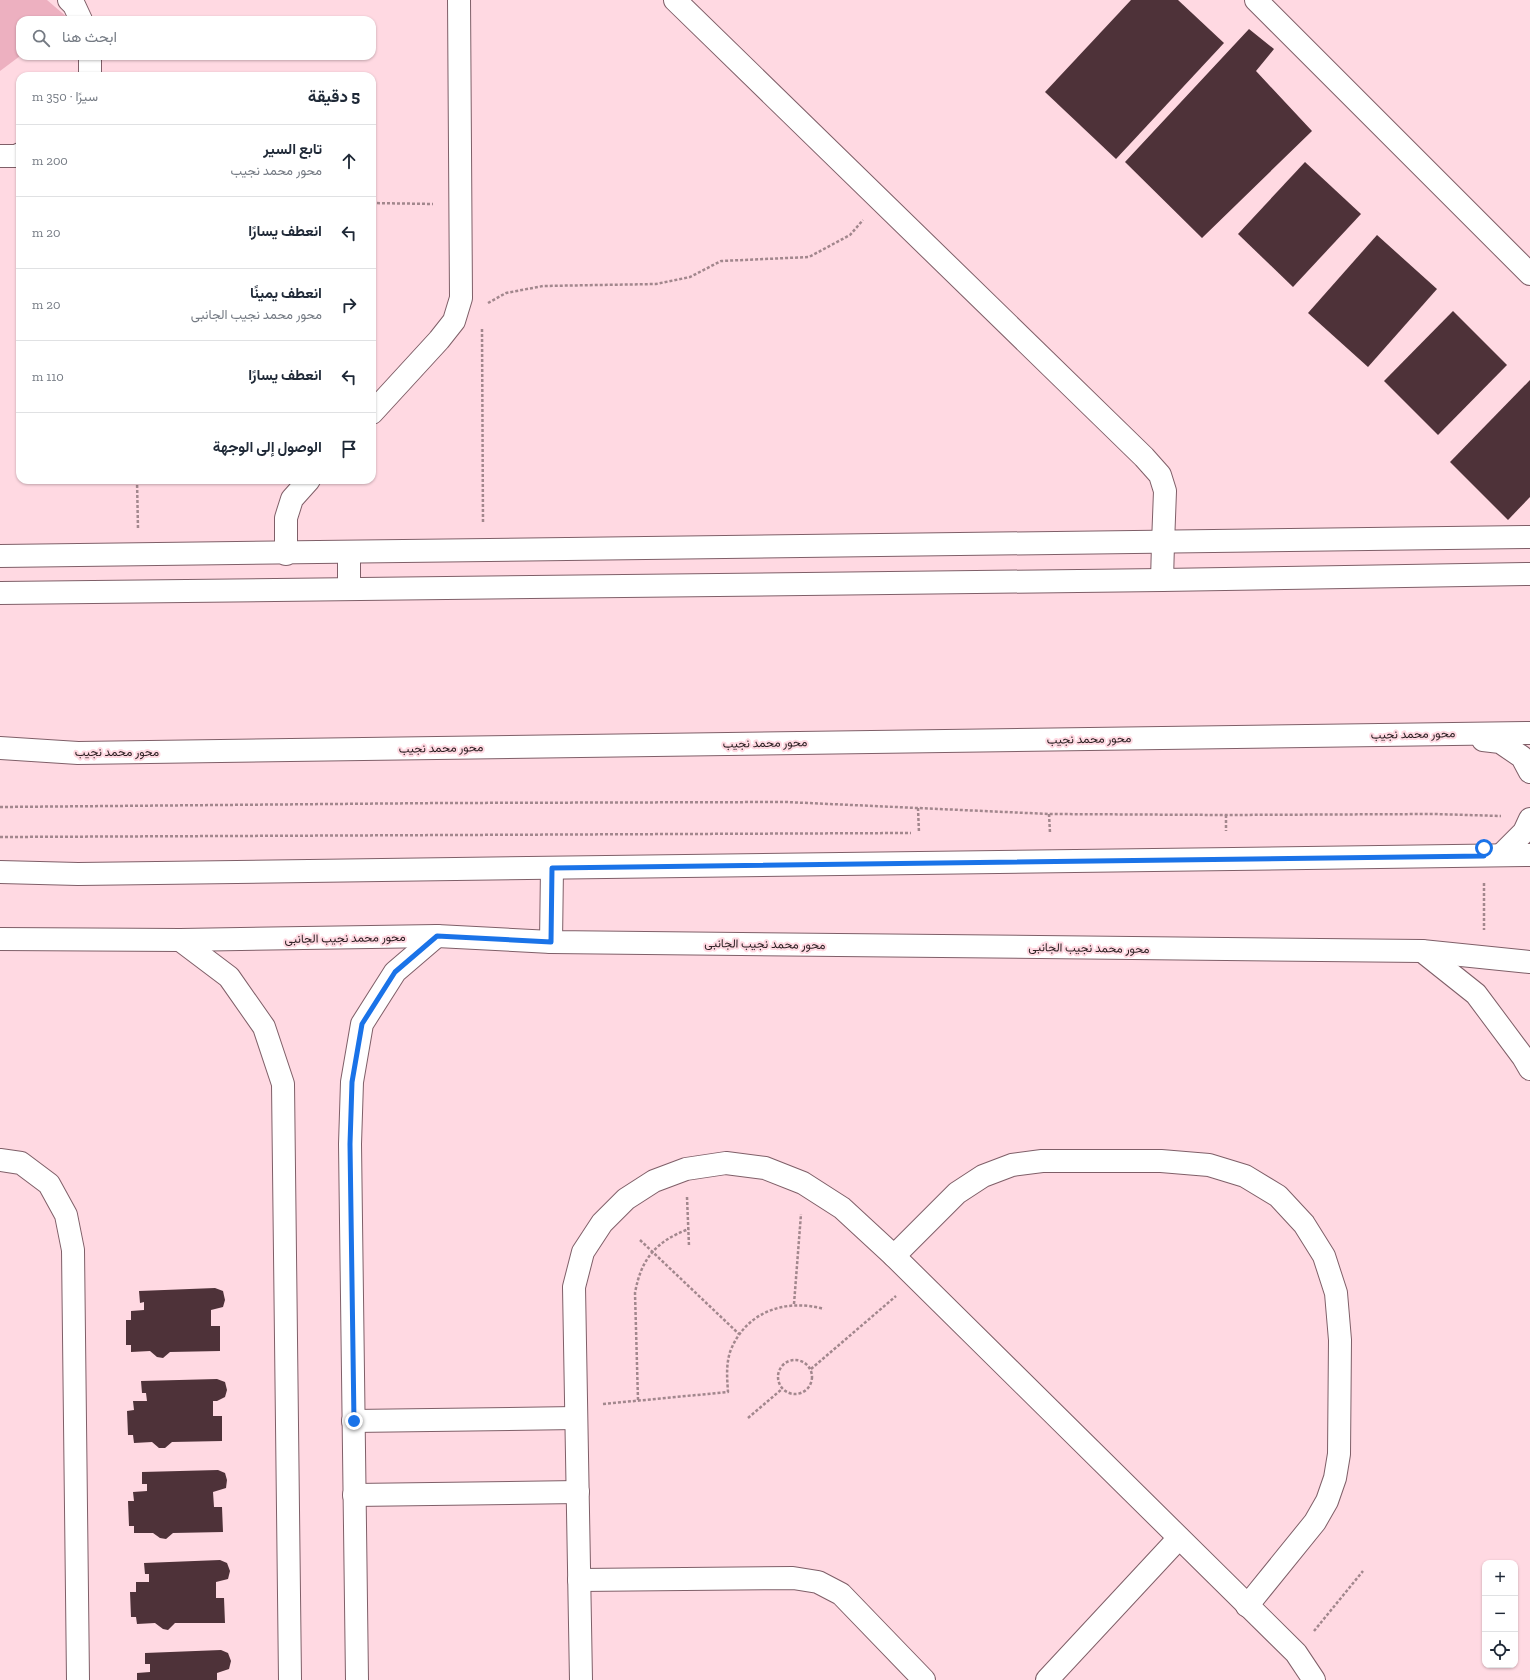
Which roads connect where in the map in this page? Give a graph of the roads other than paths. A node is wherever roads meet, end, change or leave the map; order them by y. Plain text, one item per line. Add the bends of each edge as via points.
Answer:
1 (69, 0) edge
2 (459, 0) edge
3 (675, 0) edge
4 (1256, 0) edge
5 (79, 16) edge
6 (90, 60) edge
7 (90, 72) edge
8 (0, 156) edge
9 (16, 156) edge
10 (1530, 274) edge
11 (376, 409) edge
12 (305, 484) edge
13 (1530, 537) edge
14 (1163, 544) junction
15 (286, 554) junction
16 (349, 554) junction
17 (0, 556) edge
18 (1530, 574) edge
19 (1162, 580) junction
20 (350, 589) junction
21 (0, 593) edge
22 (1530, 733) edge
23 (1444, 734) junction
24 (0, 748) edge
25 (1530, 772) edge
26 (1530, 819) edge
27 (1530, 855) edge
28 (1492, 856) junction
29 (552, 868) junction
30 (0, 872) edge
31 (437, 936) junction
32 (0, 938) edge
33 (180, 940) junction
34 (551, 942) junction
35 (1422, 951) junction
36 (1530, 962) edge
37 (1530, 1069) edge
38 (0, 1160) edge
39 (894, 1256) junction
40 (576, 1412) junction
41 (354, 1421) junction
42 (578, 1492) junction
43 (354, 1495) junction
44 (1179, 1538) junction
45 (579, 1580) junction
46 (1247, 1606) junction
47 (78, 1680) edge
48 (290, 1680) edge
49 (357, 1680) edge
50 (581, 1680) edge
51 (924, 1680) edge
52 (1046, 1680) edge
53 (1314, 1680) edge

1 - 5 street
2 - 11 street via 461,298 454,321 440,340
3 - 14 street via 1144,457 1160,475 1165,491
4 - 10 street
6 - 7 street
8 - 9 street
12 - 15 street via 292,499 286,518
13 - 14 street
14 - 16 street
14 - 19 street
15 - 16 street
15 - 17 street
16 - 20 street
18 - 19 street
19 - 20 street
20 - 21 street
22 - 23 street, محور محمد نجيب
23 - 24 street, محور محمد نجيب via 78,753
23 - 25 street via 1500,742 1522,757
26 - 28 street via 1524,832
27 - 28 street
28 - 29 street
29 - 30 street via 78,874
29 - 34 street
31 - 33 street, محور محمد نجيب الجانبى
31 - 34 street, محور محمد نجيب الجانبى
31 - 41 street via 395,972 362,1024 352,1082 350,1144
32 - 33 street, محور محمد نجيب الجانبى
33 - 48 street via 229,977 264,1027 283,1084
34 - 35 street, محور محمد نجيب الجانبى
35 - 36 street, محور محمد نجيب الجانبى
35 - 37 street via 1476,994
38 - 47 street via 21,1163 50,1184 66,1215 73,1250
39 - 40 street via 842,1208 803,1183 765,1168 726,1163 686,1169 654,1181 626,1199 602,1223 583,1252 574,1287
39 - 44 street
39 - 46 street via 957,1193 983,1176 1012,1165 1042,1161 1161,1161 1208,1165 1245,1176 1278,1196 1304,1224 1324,1256 1336,1293 1340,1340 1339,1454 1335,1478 1327,1501 1315,1522
40 - 41 street
40 - 42 street
41 - 43 street
42 - 43 street
42 - 45 street
43 - 49 street
44 - 46 street
44 - 52 street
45 - 50 street
45 - 51 street via 792,1578 818,1582 841,1594
46 - 53 street via 1296,1653

